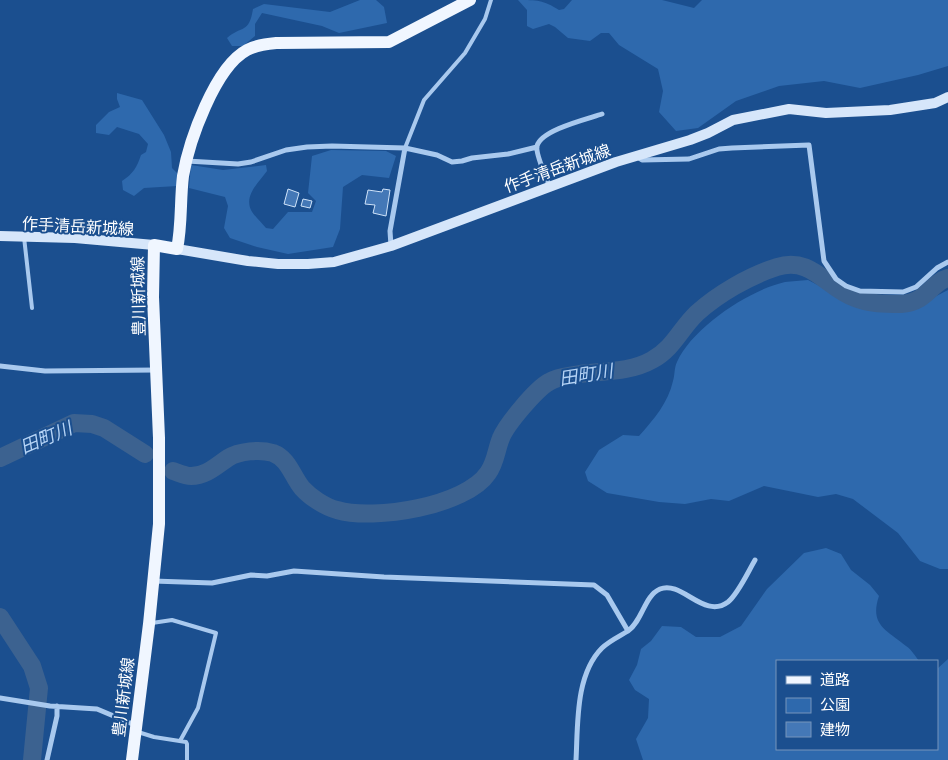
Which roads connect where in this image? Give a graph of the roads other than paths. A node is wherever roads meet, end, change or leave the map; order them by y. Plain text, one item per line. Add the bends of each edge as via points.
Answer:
1 (470, 0) edge
2 (492, 0) edge
3 (948, 97) edge
4 (602, 114) dead end
5 (537, 147) junction
6 (405, 148) junction
7 (636, 156) junction
8 (186, 160) junction
9 (550, 187) junction
10 (0, 236) edge
11 (24, 237) junction
12 (154, 246) junction
13 (391, 246) junction
14 (177, 249) junction
15 (948, 262) edge
16 (32, 308) dead end
17 (0, 366) edge
18 (156, 370) junction
19 (755, 560) dead end
20 (153, 582) junction
21 (149, 624) junction
22 (628, 631) junction
23 (0, 698) edge
24 (57, 706) junction
25 (136, 728) junction
26 (180, 741) junction
27 (47, 760) edge
28 (132, 760) edge
29 (187, 760) edge
30 (576, 760) edge

1 - 8 main road via 389,42 277,43 248,49 235,58 223,73
2 - 6 lane via 465,53 424,100
3 - 7 main road, 作手清岳新城線 via 935,103 890,110 826,112 789,109 760,114 734,120 690,140
4 - 5 street via 560,128 545,136
5 - 6 street via 452,162
5 - 9 street
6 - 8 street via 307,147 238,164
6 - 13 street via 390,231
7 - 9 main road, 作手清岳新城線
7 - 15 street via 642,160 689,159 726,148 809,145 824,261 836,279 860,291 903,292 916,287
8 - 14 main road
9 - 13 main road, 作手清岳新城線
10 - 11 main road, 作手清岳新城線
11 - 12 main road, 作手清岳新城線 via 75,238
11 - 16 lane
12 - 14 main road, 豊川新城線
12 - 18 main road, 豊川新城線
13 - 14 main road, 作手清岳新城線 via 334,262 308,264 248,261
17 - 18 street via 45,371
18 - 20 main road, 豊川新城線 via 160,484
19 - 22 street via 729,601 722,606 713,607 674,588 662,588 647,602 636,625
20 - 21 main road, 豊川新城線
20 - 22 street via 212,583 294,571 594,586 607,595
21 - 25 main road, 豊川新城線
21 - 26 lane via 172,620 216,634 198,708
22 - 30 street via 604,646 590,666 580,700
23 - 24 street
24 - 25 street via 97,709
24 - 27 street
25 - 26 lane via 154,737
25 - 28 main road, 豊川新城線
26 - 29 lane via 187,744

